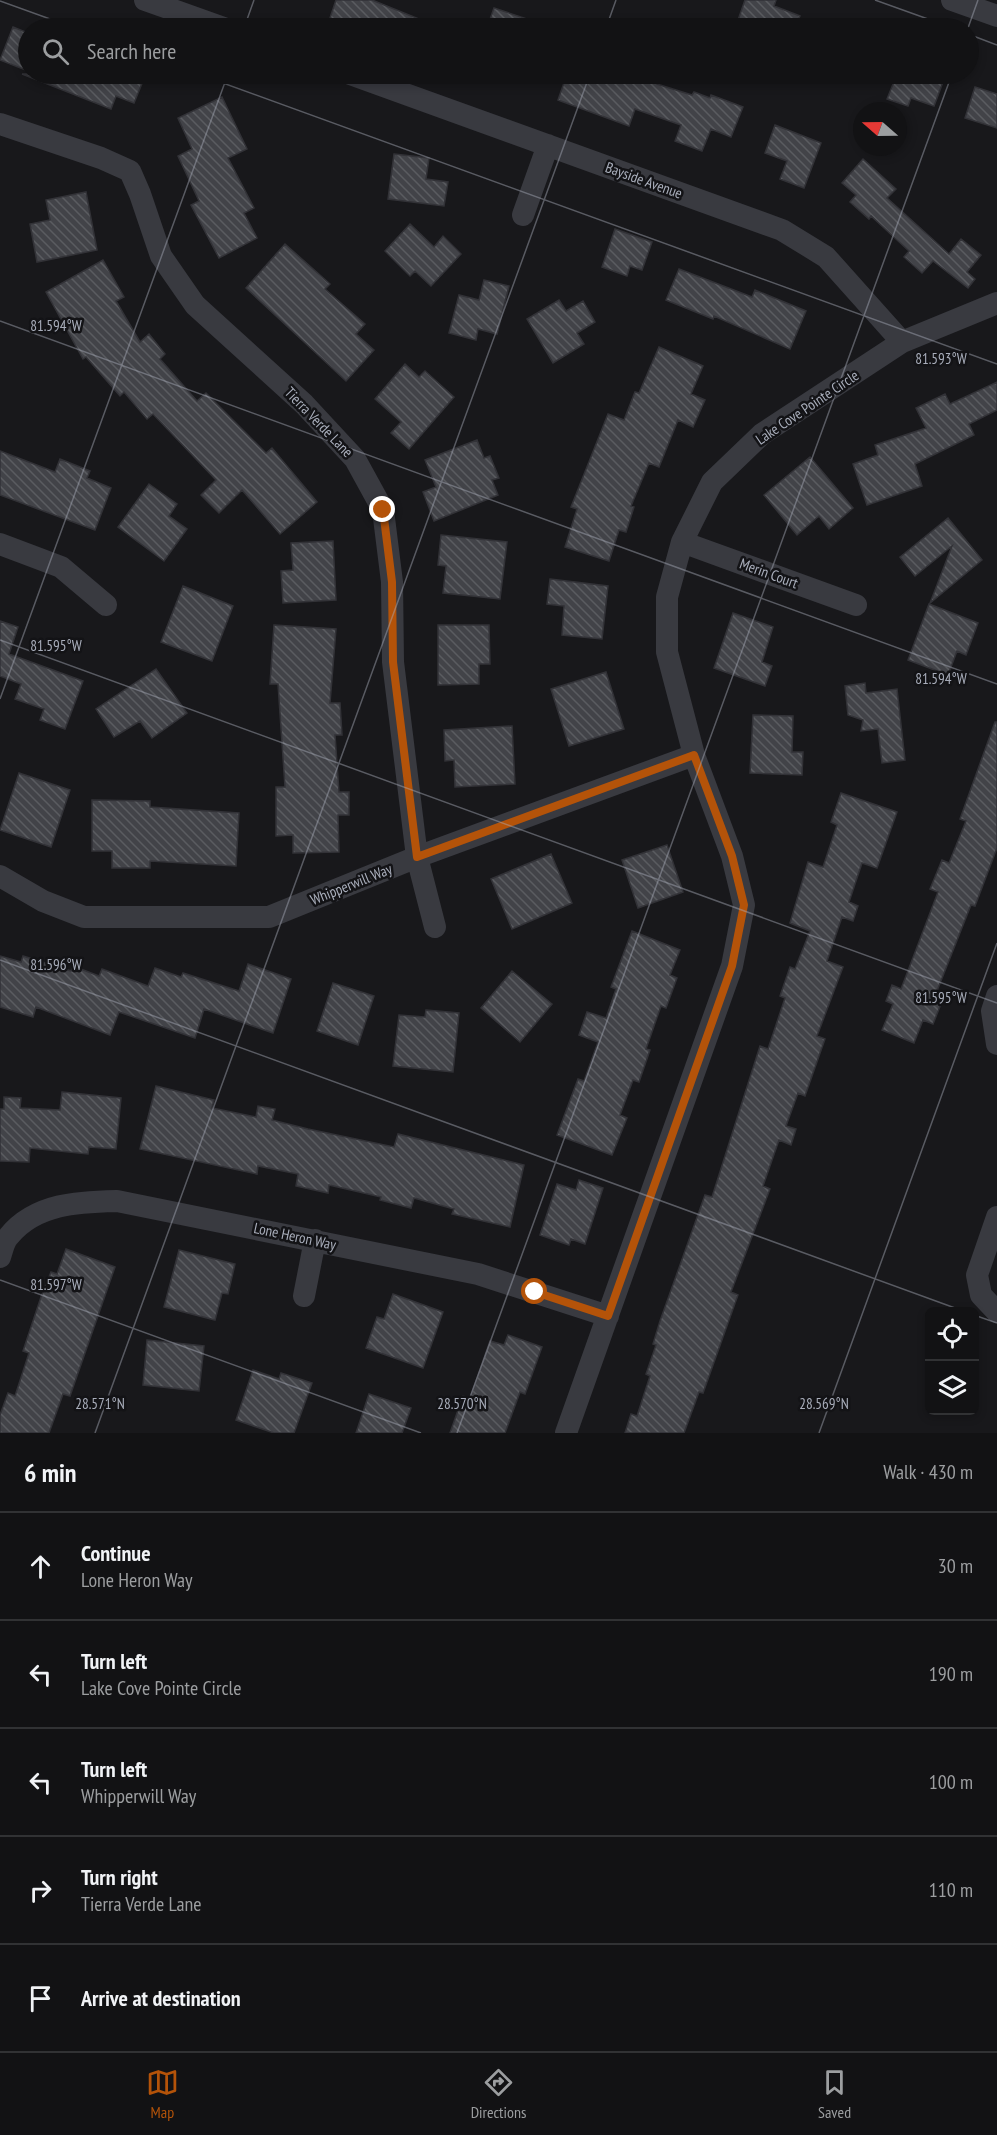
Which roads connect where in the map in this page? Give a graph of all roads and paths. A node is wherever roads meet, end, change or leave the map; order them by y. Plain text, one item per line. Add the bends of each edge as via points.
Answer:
1 (145, 0) edge
2 (952, 0) edge
3 (997, 16) edge
4 (196, 18) edge
5 (378, 84) edge
6 (0, 124) edge
7 (548, 145) junction
8 (523, 215) dead end
9 (997, 303) edge
10 (902, 342) junction
11 (682, 542) junction
12 (0, 544) edge
13 (106, 605) dead end
14 (856, 605) dead end
15 (694, 755) junction
16 (417, 857) junction
17 (0, 876) edge
18 (435, 927) dead end
19 (997, 996) edge
20 (997, 1044) edge
21 (997, 1217) edge
22 (315, 1240) junction
23 (0, 1257) edge
24 (304, 1296) dead end
25 (997, 1312) edge
26 (608, 1316) junction
27 (566, 1433) edge

1 - 4 street
2 - 3 street
5 - 7 street, Bayside Avenue
6 - 16 street, Tierra Verde Lane via 130,171 161,256 195,305 304,404 355,459 383,510 392,582 393,662
7 - 8 street
7 - 10 street, Bayside Avenue via 782,230 826,257
9 - 10 street, Lake Cove Pointe Circle
10 - 11 street, Lake Cove Pointe Circle via 762,434 712,482
11 - 14 street, Merin Court
11 - 15 street, Lake Cove Pointe Circle via 667,597 667,652
12 - 13 street via 61,567
15 - 16 street, Whipperwill Way
15 - 26 street, Lake Cove Pointe Circle via 732,856 744,905 732,966
16 - 17 street, Whipperwill Way via 269,916 84,917 43,901
16 - 18 street, Tierra Verde Lane
19 - 20 street via 992,1011
21 - 25 street via 977,1275 981,1295
22 - 23 street, Lone Heron Way via 117,1201 68,1202 29,1218 7,1237
22 - 24 street
22 - 26 street, Lone Heron Way via 478,1274
26 - 27 street, Lake Cove Pointe Circle

